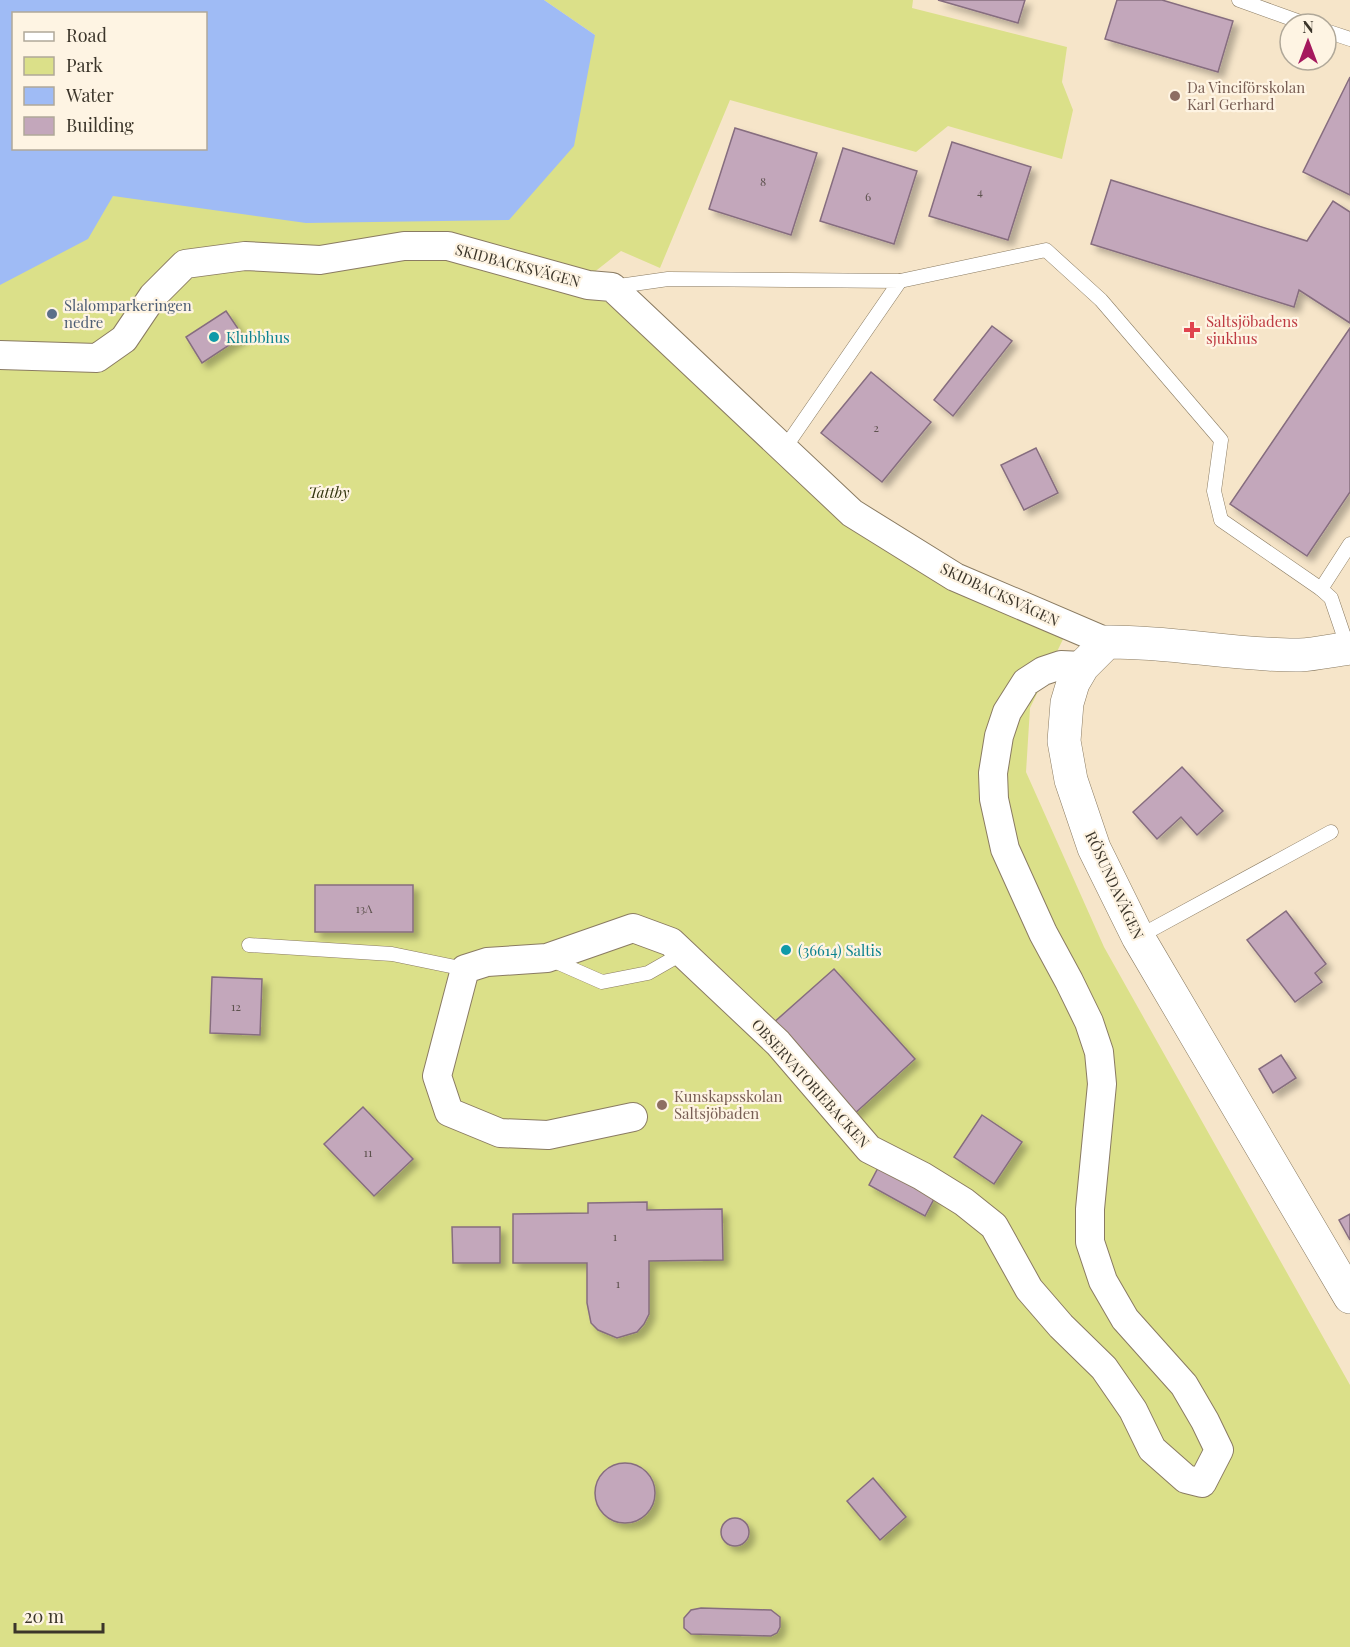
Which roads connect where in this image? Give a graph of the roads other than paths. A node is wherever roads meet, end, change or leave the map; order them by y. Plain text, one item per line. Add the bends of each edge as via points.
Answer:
1 (1239, 0) edge
2 (1278, 14) edge
3 (900, 281) junction
4 (612, 287) junction
5 (0, 355) edge
6 (784, 449) junction
7 (1350, 544) edge
8 (1321, 589) junction
9 (1107, 642) junction
10 (1349, 648) edge
11 (1083, 666) junction
12 (1331, 832) dead end
13 (1138, 937) junction
14 (249, 945) dead end
15 (683, 953) junction
16 (547, 958) junction
17 (465, 969) junction
18 (633, 1117) dead end
19 (1350, 1297) edge

1 - 2 lane
3 - 4 lane, SKIDBACKSVÄGEN via 668,279
3 - 6 lane
3 - 8 lane, SKIDBACKSVÄGEN via 1046,250 1101,300 1221,440 1214,491 1221,520
4 - 5 street, SKIDBACKSVÄGEN via 588,285 448,246 404,246 320,260 245,256 185,264 153,296 124,339 97,358
4 - 6 street, SKIDBACKSVÄGEN
6 - 9 street, SKIDBACKSVÄGEN via 852,513 955,577
7 - 8 lane
8 - 10 lane via 1331,598
9 - 10 street via 1302,655
9 - 11 street, RÖSUNDAVÄGEN
11 - 13 street, RÖSUNDAVÄGEN via 1067,703 1064,741 1071,780 1094,848
11 - 15 street, OBSERVATORIEBACKEN via 1061,665 1026,682 1006,712 999,736 993,773 994,799 1005,849 1089,1022 1099,1052 1102,1084 1090,1242 1103,1281 1125,1319 1184,1385 1219,1450 1202,1483 1186,1479 1152,1449 1133,1410 1104,1368 1029,1289 994,1226 922,1176 869,1149 778,1043
12 - 13 lane
13 - 19 street, RÖSUNDAVÄGEN
14 - 17 lane via 392,954
15 - 16 lane via 648,973 602,982
15 - 16 street, OBSERVATORIEBACKEN via 670,942 633,928
16 - 17 street, OBSERVATORIEBACKEN via 487,962
17 - 18 street via 437,1076 449,1112 500,1133 548,1135

